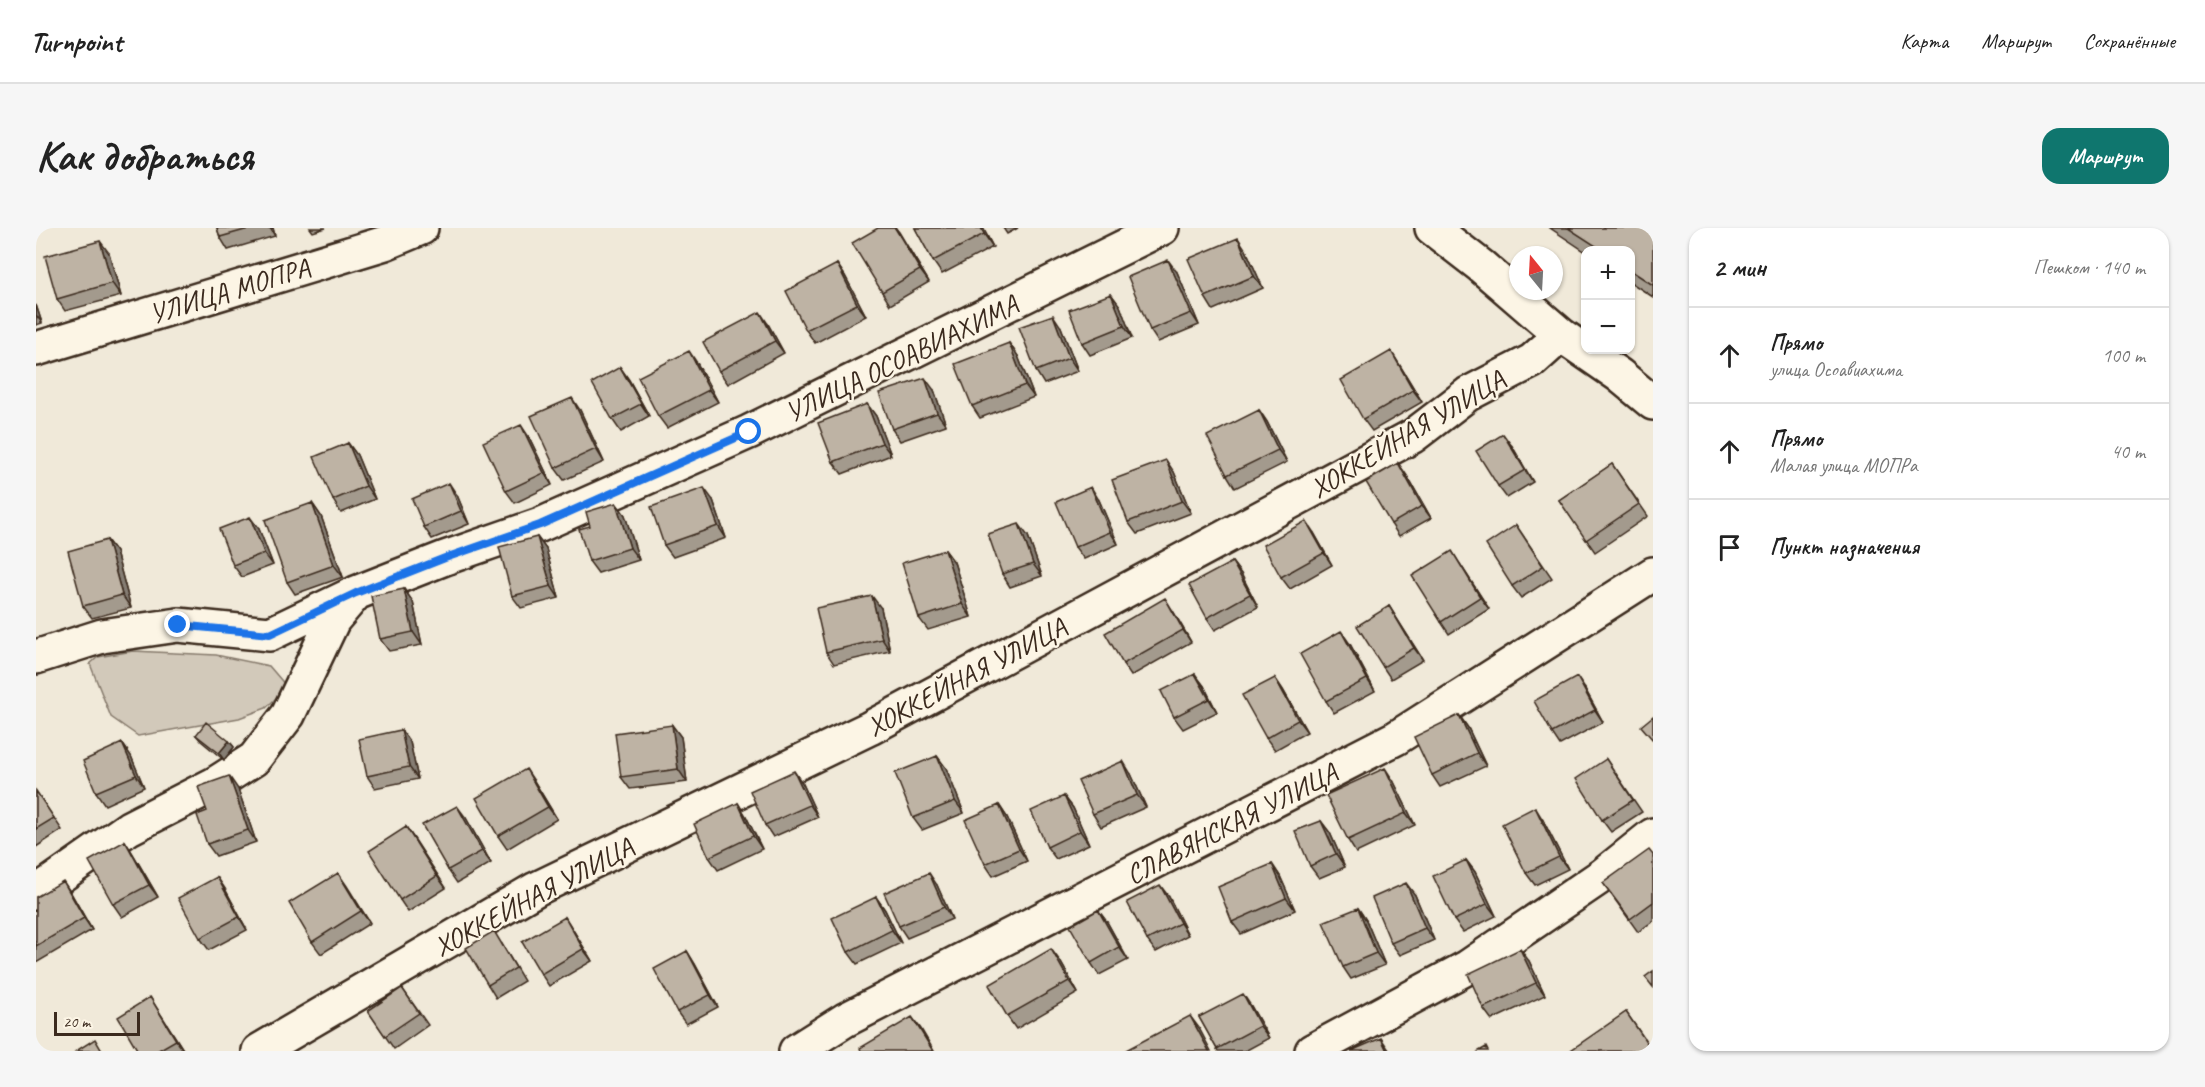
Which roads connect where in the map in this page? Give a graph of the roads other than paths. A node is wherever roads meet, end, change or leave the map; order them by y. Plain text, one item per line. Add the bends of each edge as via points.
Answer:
1 (422, 228) edge
2 (1162, 228) edge
3 (1432, 228) edge
4 (1561, 335) junction
5 (36, 349) edge
6 (1653, 403) edge
7 (1653, 573) edge
8 (356, 593) junction
9 (270, 634) junction
10 (36, 657) edge
11 (305, 678) junction
12 (1653, 835) edge
13 (36, 892) edge
14 (259, 1051) edge
15 (796, 1051) edge
16 (1312, 1051) edge

1 - 5 street, УЛИЦА МОПРА via 385,243
2 - 8 street, УЛИЦА ОСОАВИАХИМА via 749,432 540,525
3 - 4 street
4 - 6 street
4 - 14 street, ХОККЕЙНАЯ УЛИЦА via 1532,361 1468,394 1413,436 870,728 536,889
7 - 15 street, СЛАВЯНСКАЯ УЛИЦА via 1396,738 844,1020
8 - 9 street
8 - 11 street, УЛИЦА ОСОАВИАХИМА via 333,620
9 - 10 street via 178,625 102,636
9 - 11 street
11 - 13 street, УЛИЦА ОСОАВИАХИМА via 288,716 254,759 215,784 129,828
12 - 16 street via 1603,875 1468,967

